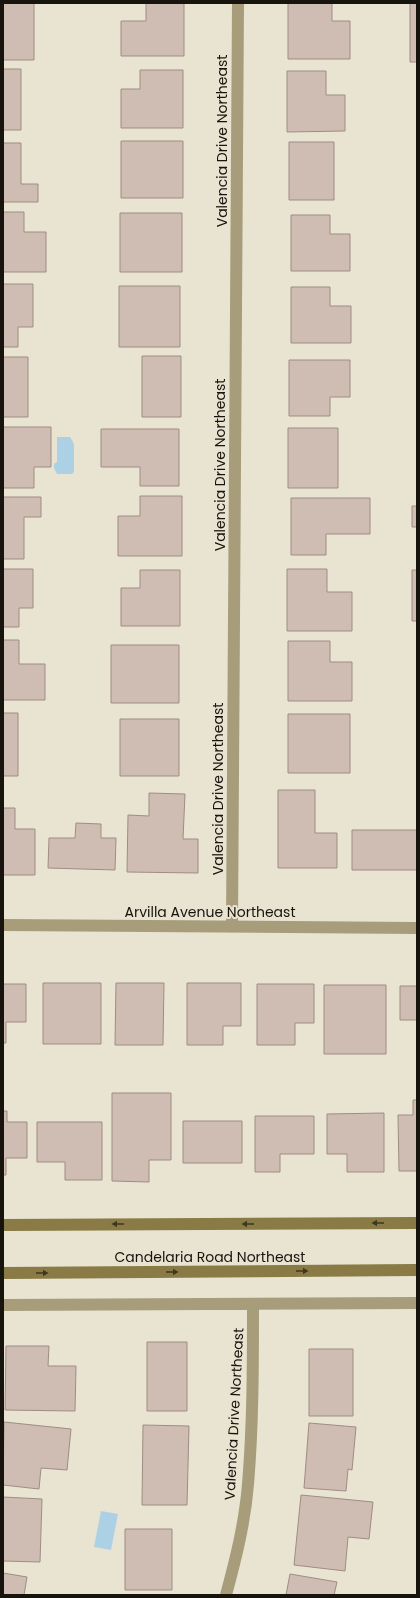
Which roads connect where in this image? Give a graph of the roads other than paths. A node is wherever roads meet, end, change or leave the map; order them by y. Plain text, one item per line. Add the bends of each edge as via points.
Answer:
1 (238, 3) edge
2 (3, 925) edge
3 (232, 927) junction
4 (417, 928) edge
5 (417, 1223) edge
6 (3, 1225) edge
7 (417, 1270) edge
8 (3, 1273) edge
9 (417, 1303) edge
10 (253, 1304) junction
11 (3, 1305) edge
12 (226, 1595) edge

1 - 3 street, Valencia Drive Northeast
2 - 3 street, Arvilla Avenue Northeast
3 - 4 street, Arvilla Avenue Northeast
5 -> 6 main road
8 -> 7 main road, Candelaria Road Northeast
9 - 10 street
10 - 11 street
10 - 12 street, Valencia Drive Northeast via 248,1485 240,1541

